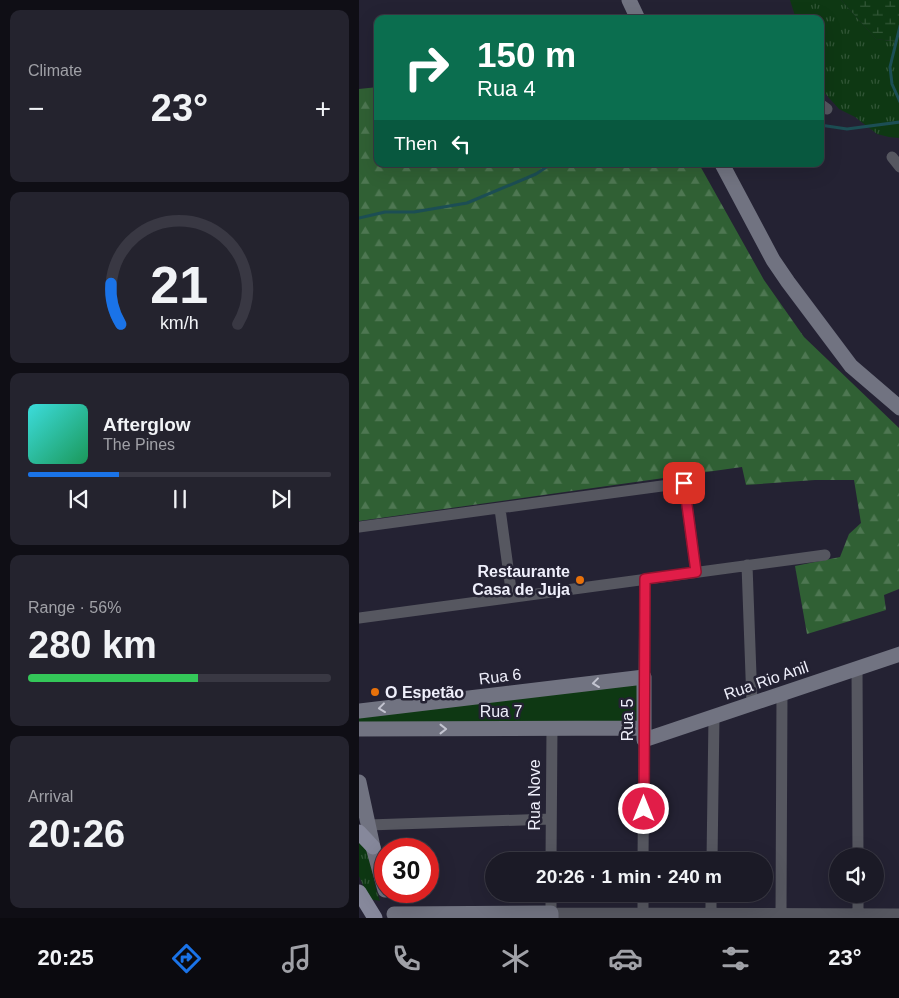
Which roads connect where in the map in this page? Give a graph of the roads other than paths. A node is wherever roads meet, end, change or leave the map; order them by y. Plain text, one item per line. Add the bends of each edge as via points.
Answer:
1 (629, 0) edge
2 (637, 15) edge
3 (724, 167) edge
4 (899, 408) edge
5 (500, 509) junction
6 (359, 527) edge
7 (825, 555) dead end
8 (747, 565) junction
9 (696, 572) junction
10 (645, 579) junction
11 (512, 597) junction
12 (359, 618) edge
13 (899, 654) edge
14 (857, 668) junction
15 (644, 677) junction
16 (782, 693) junction
17 (752, 703) junction
18 (359, 711) edge
19 (714, 716) junction
20 (552, 728) junction
21 (359, 729) edge
22 (644, 734) junction
23 (359, 782) edge
24 (551, 819) junction
25 (364, 828) edge
26 (373, 847) joint
27 (858, 848) edge
28 (374, 851) edge
29 (551, 852) edge
30 (643, 852) edge
31 (712, 852) edge
32 (359, 892) edge
33 (551, 902) edge
34 (643, 902) edge
35 (711, 902) edge
36 (359, 903) edge
37 (390, 903) edge
38 (858, 903) edge
39 (711, 914) junction
40 (781, 914) junction
41 (858, 914) junction
42 (899, 914) edge
43 (395, 916) edge
44 (551, 916) edge
45 (643, 916) edge
46 (367, 918) edge
47 (375, 918) edge

1 - 2 street
3 - 4 street via 788,282 851,366
5 - 6 street
5 - 9 street via 684,483
5 - 11 street
7 - 8 street
8 - 9 street
8 - 17 street
9 - 10 street
10 - 11 street
10 - 15 street, Rua 5
11 - 12 street
13 - 14 street, Rua Rio Anil
14 - 16 street, Rua Rio Anil
14 - 27 street
15 -> 18 street, Rua 6
15 - 22 street, Rua 5
16 - 17 street, Rua Rio Anil
16 - 40 street
17 - 19 street, Rua Rio Anil
19 - 22 street, Rua Rio Anil
19 - 31 street
21 -> 20 street, Rua 7
20 - 22 street, Rua 7
20 - 24 street, Rua Nove
22 - 30 street, Rua 5
23 - 25 street
24 - 25 street
24 - 29 street, Rua Nove
25 - 26 main road
26 - 28 street
32 - 47 main road
33 - 44 street
34 - 45 street
35 - 39 street
36 - 46 main road
37 - 43 street
38 - 41 street
39 - 40 street
39 - 45 street
40 - 41 street
41 - 42 street
43 - 44 street
44 - 45 street

